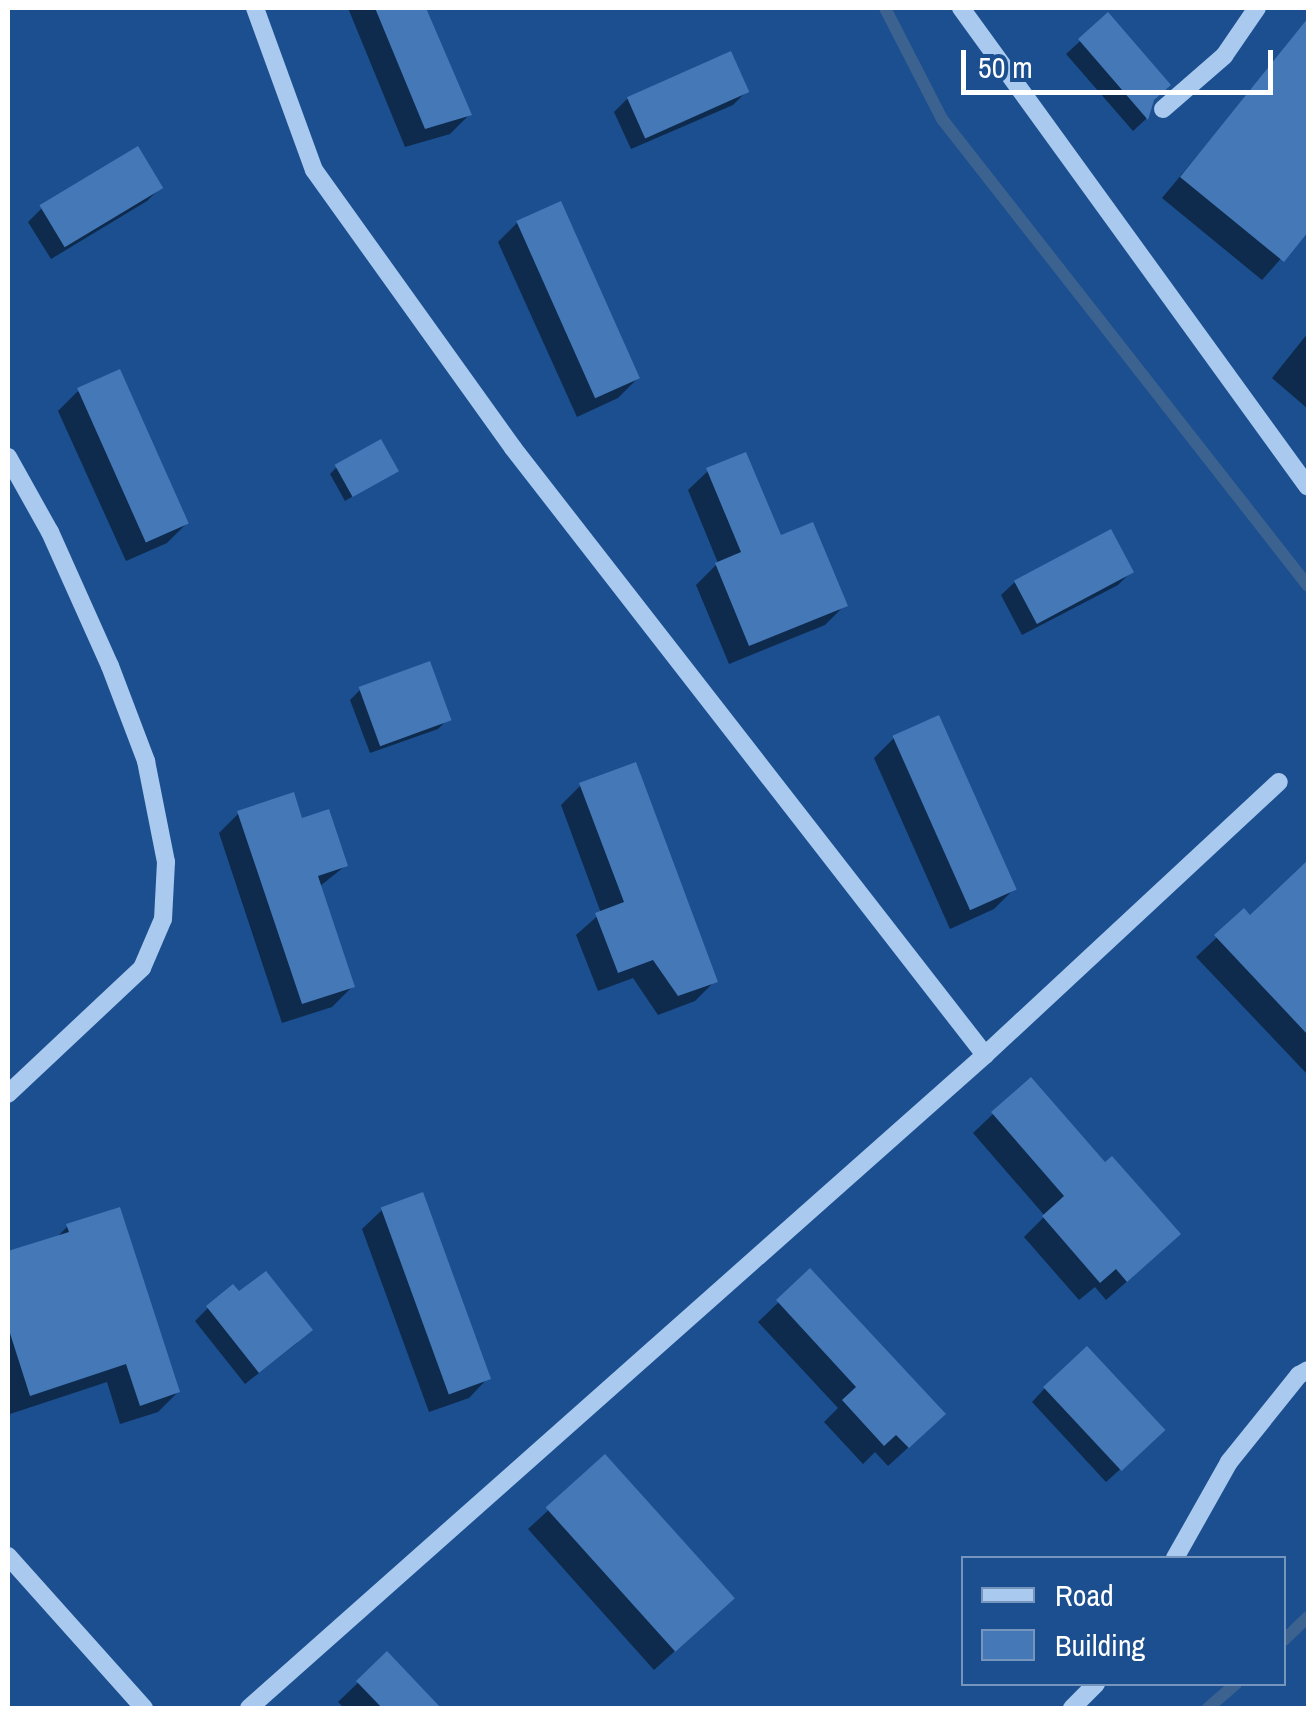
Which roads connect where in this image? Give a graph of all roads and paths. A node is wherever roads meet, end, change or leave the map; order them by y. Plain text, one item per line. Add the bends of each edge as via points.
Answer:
1 (256, 8) edge
2 (962, 8) edge
3 (1257, 8) edge
4 (1163, 109) dead end
5 (8, 457) edge
6 (1308, 487) edge
7 (1279, 782) dead end
8 (986, 1055) junction
9 (8, 1094) edge
10 (1308, 1370) edge
11 (8, 1556) edge
12 (1176, 1556) edge
13 (1094, 1686) edge
14 (144, 1708) edge
15 (249, 1708) edge
16 (1072, 1708) edge

1 - 8 street via 314,170 513,448
2 - 6 street
3 - 4 street via 1224,56
5 - 9 street via 110,666 146,760 166,862 163,919 142,968
7 - 8 street
8 - 15 street
10 - 12 street via 1229,1462
11 - 14 street
13 - 16 street

